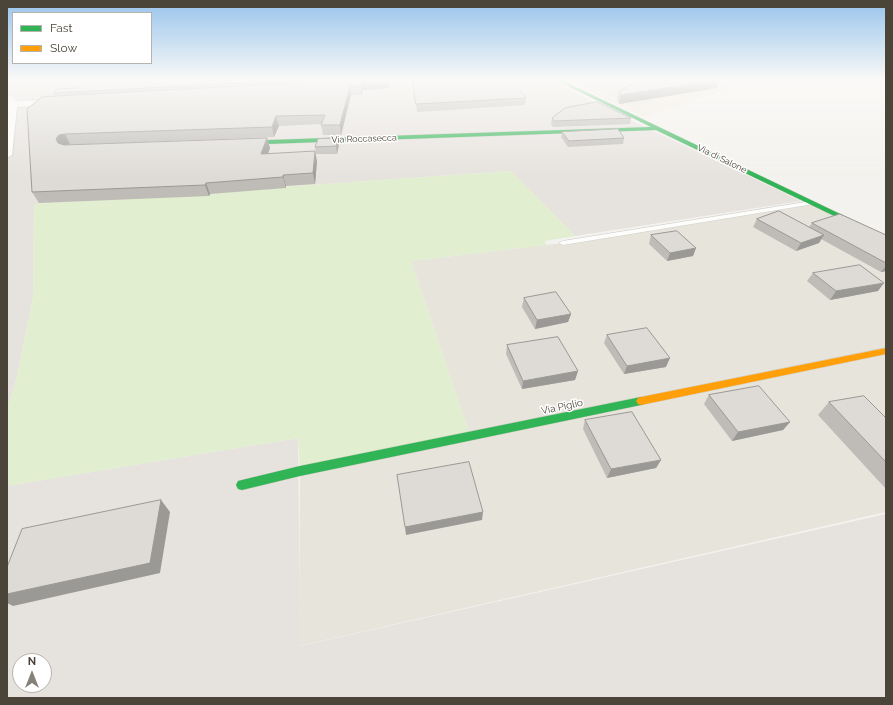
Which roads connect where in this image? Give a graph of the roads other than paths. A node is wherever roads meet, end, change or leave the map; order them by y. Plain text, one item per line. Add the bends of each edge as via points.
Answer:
1 (9, 113) edge
2 (627, 113) edge
3 (658, 128) junction
4 (229, 144) edge
5 (7, 156) edge
6 (812, 203) junction
7 (886, 239) edge
8 (563, 243) dead end
9 (886, 351) edge
10 (242, 484) dead end

1 - 5 street
2 - 3 street, Via di Salone
3 - 4 street, Via Roccasecca
3 - 6 street, Via di Salone
6 - 7 street, Via di Salone
6 - 8 lane
9 - 10 street, Via Piglio

